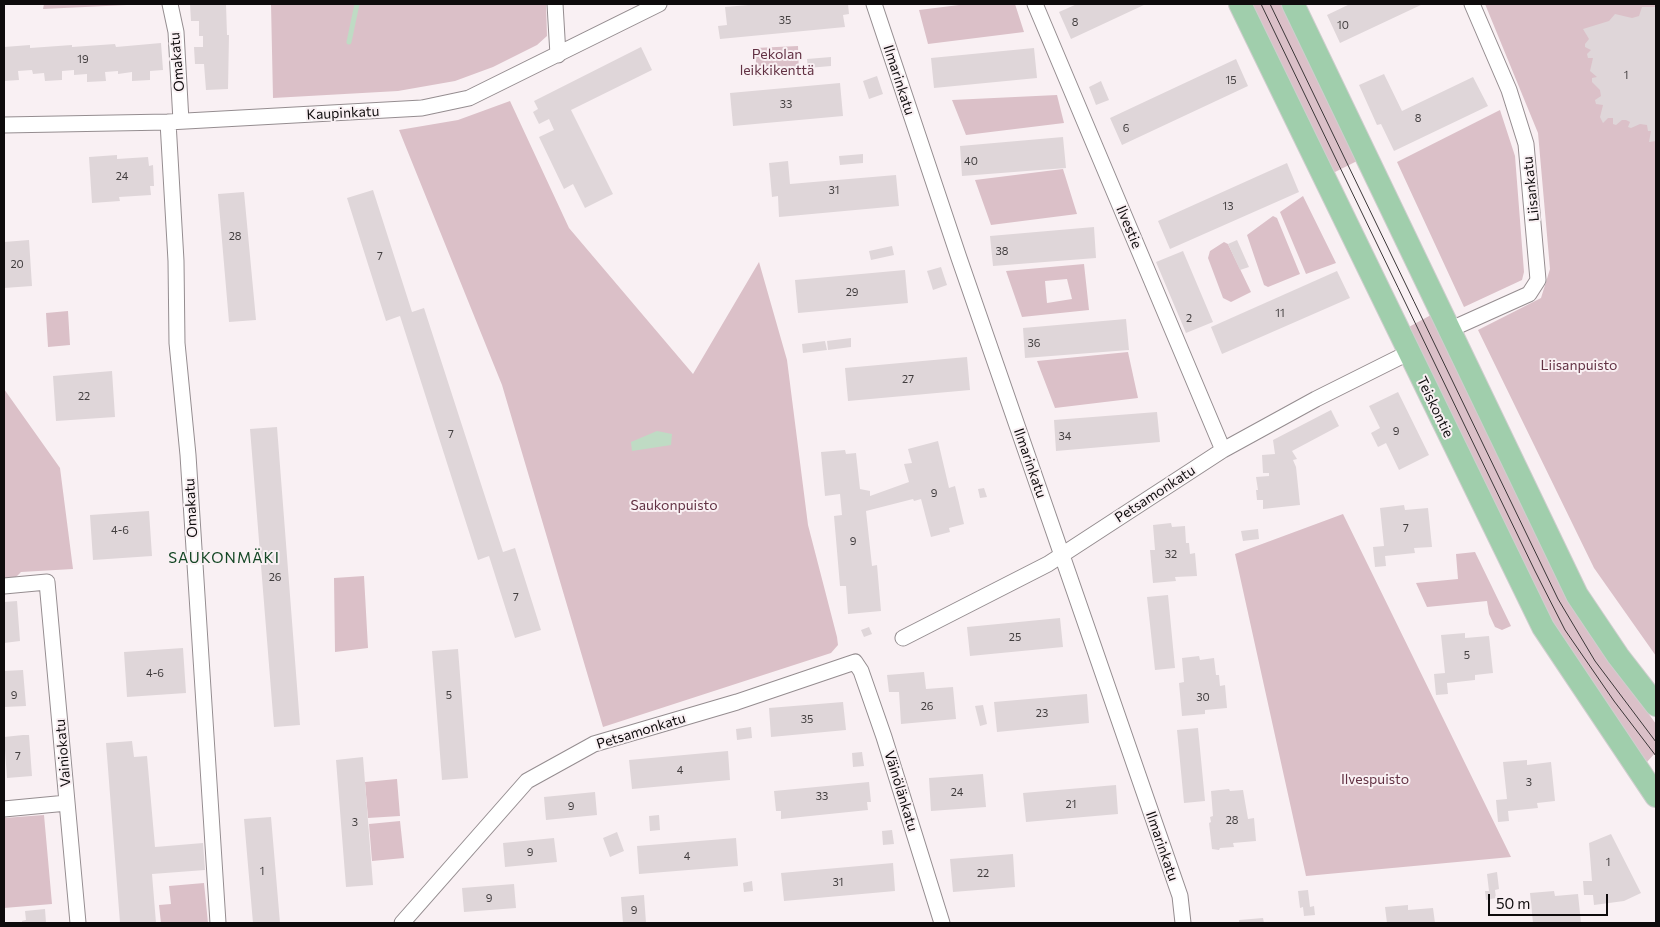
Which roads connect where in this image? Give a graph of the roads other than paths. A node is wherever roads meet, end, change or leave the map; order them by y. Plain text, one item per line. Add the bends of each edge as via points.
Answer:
1 (170, 4) edge
2 (555, 4) edge
3 (659, 4) edge
4 (874, 4) edge
5 (1034, 4) edge
6 (1240, 4) edge
7 (1293, 4) edge
8 (1472, 4) edge
9 (558, 55) junction
10 (175, 122) junction
11 (4, 125) edge
12 (1449, 330) junction
13 (1408, 353) junction
14 (1223, 450) junction
15 (1062, 554) junction
16 (4, 586) edge
17 (904, 638) dead end
18 (855, 662) joint
19 (1656, 705) edge
20 (1656, 796) edge
21 (67, 803) junction
22 (4, 809) edge
23 (78, 923) edge
24 (218, 923) edge
25 (402, 923) edge
26 (942, 923) edge
27 (1184, 923) edge

1 - 10 street, Omakatu via 176,32
2 - 9 street
3 - 9 street, Kaupinkatu
4 - 15 street, Ilmarinkatu
5 - 14 street, Ilvestie
6 - 13 main road, Teiskontie
7 - 12 main road
8 - 12 street, Liisankatu via 1509,90 1526,144 1538,280 1529,294
9 - 10 street, Kaupinkatu via 469,98 422,108
10 - 11 street, Kaupinkatu
10 - 24 street, Omakatu via 177,343 188,455
12 - 19 main road via 1577,595
13 - 14 street, Petsamonkatu
13 - 20 main road, Teiskontie via 1543,627
14 - 15 street, Petsamonkatu
15 - 17 street, Petsamonkatu
15 - 27 street, Ilmarinkatu via 1180,896
16 - 21 street, Vainiokatu via 47,582
18 - 25 street, Petsamonkatu via 737,702 594,744 527,781
18 - 26 street, Väinölänkatu via 881,729
21 - 22 street
21 - 23 street, Vainiokatu

